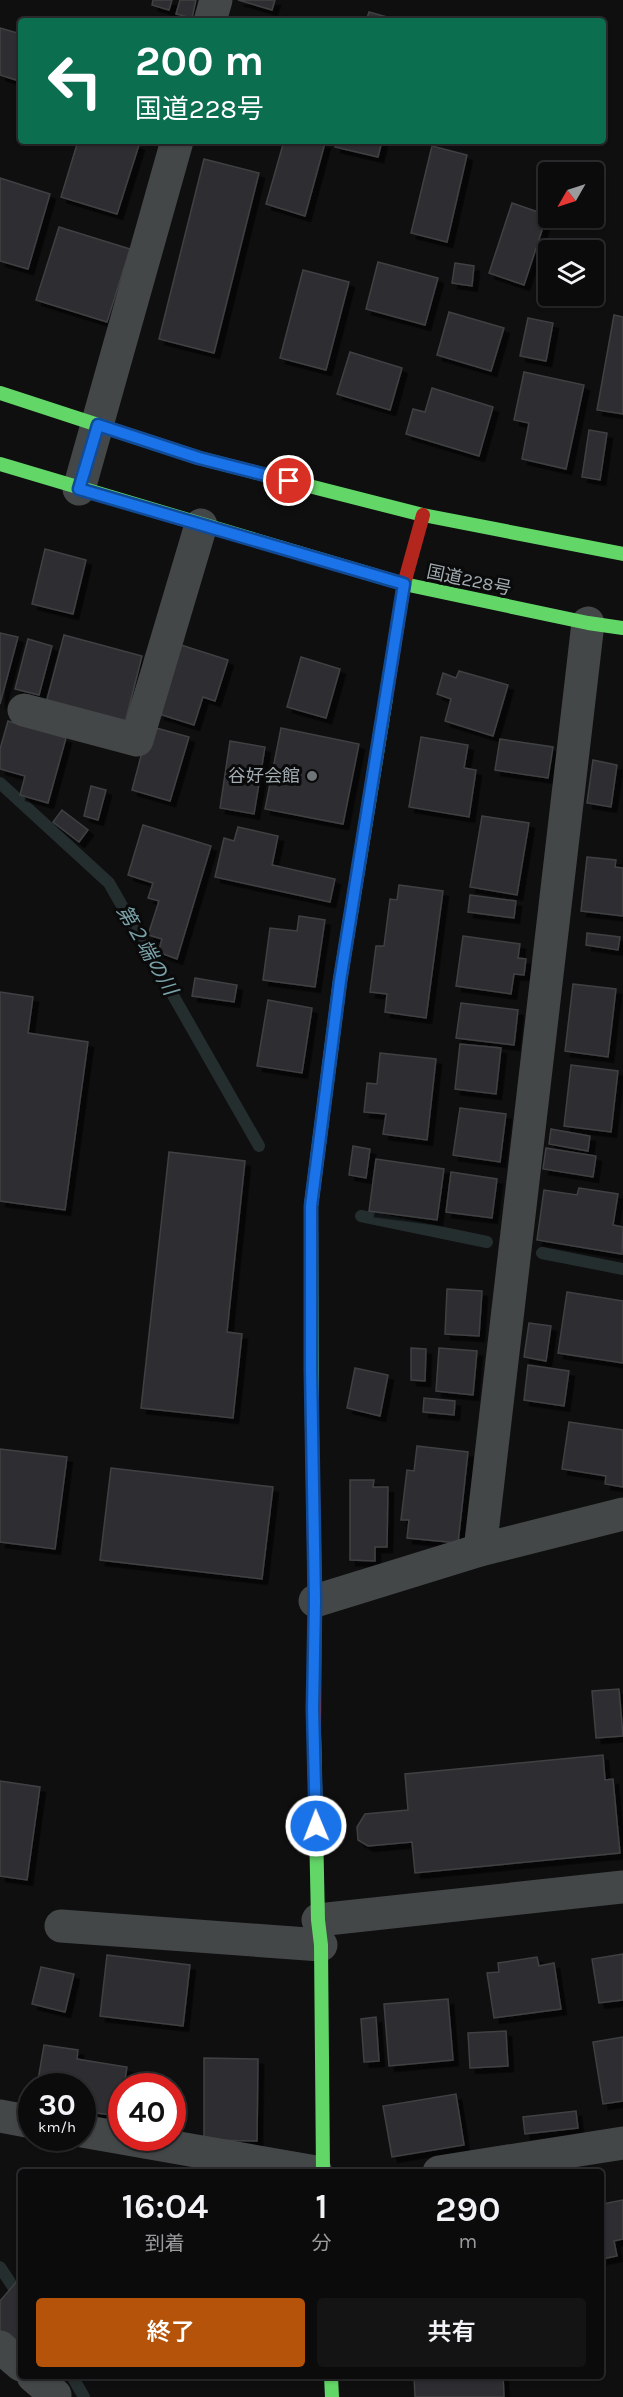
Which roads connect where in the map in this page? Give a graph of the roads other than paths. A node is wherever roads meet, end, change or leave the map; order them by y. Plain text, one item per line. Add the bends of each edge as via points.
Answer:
1 (216, 0) edge
2 (211, 18) edge
3 (176, 144) edge
4 (0, 393) edge
5 (98, 425) junction
6 (0, 464) edge
7 (79, 489) junction
8 (423, 515) junction
9 (201, 525) junction
10 (623, 554) edge
11 (404, 584) junction
12 (588, 623) junction
13 (623, 628) edge
14 (24, 710) dead end
15 (623, 1514) edge
16 (480, 1550) junction
17 (315, 1601) junction
18 (623, 1887) edge
19 (61, 1926) dead end
20 (320, 1933) junction
21 (0, 2116) edge
22 (18, 2119) edge
23 (96, 2133) edge
24 (623, 2143) edge
25 (299, 2169) edge
26 (323, 2169) edge
27 (459, 2169) edge
28 (0, 2348) edge
29 (18, 2363) edge
30 (332, 2379) edge
31 (332, 2397) edge

1 - 2 street
3 - 5 street
4 - 5 main road
5 - 7 street
5 - 8 main road via 199,458
6 - 7 main road, 国道228号
7 - 9 main road, 国道228号
8 - 10 main road
8 - 11 main road
9 - 11 main road, 国道228号
9 - 14 street via 137,740
11 - 12 main road, 国道228号
11 - 17 main road via 340,981 311,1206
12 - 13 main road, 国道228号
12 - 16 street
15 - 16 street
16 - 17 street
17 - 20 main road via 313,1709
18 - 20 street
19 - 20 street
20 - 26 main road
21 - 22 street
23 - 25 street
24 - 27 street
28 - 29 street
30 - 31 main road

